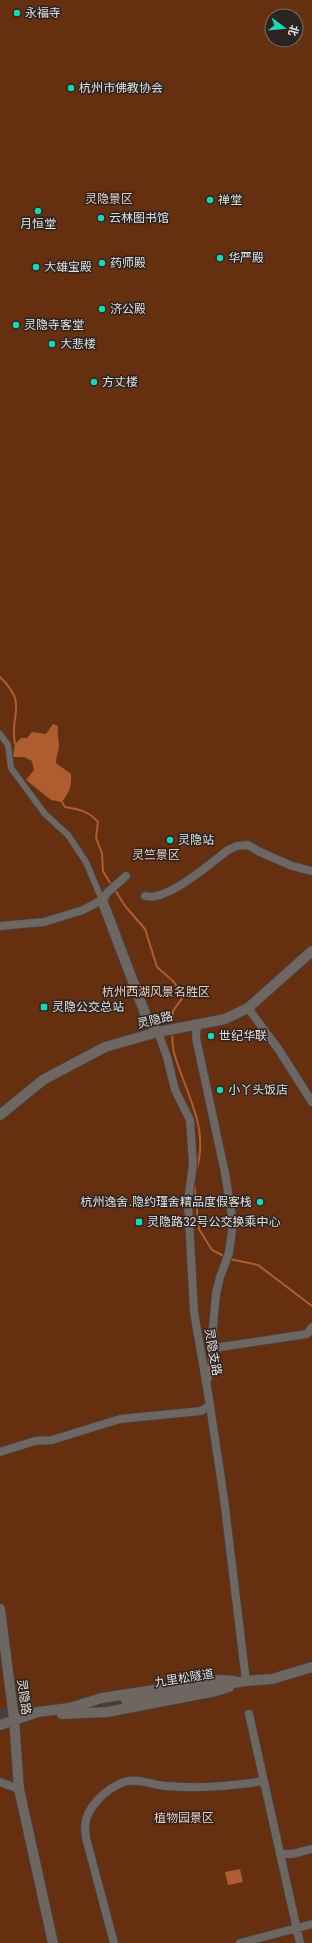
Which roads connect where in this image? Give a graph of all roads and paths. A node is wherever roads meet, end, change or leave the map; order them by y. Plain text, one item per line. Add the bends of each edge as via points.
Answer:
1 (0, 734) edge
2 (312, 871) edge
3 (126, 876) dead end
4 (145, 896) dead end
5 (102, 900) junction
6 (0, 926) edge
7 (312, 951) edge
8 (248, 1008) junction
9 (197, 1025) junction
10 (160, 1031) junction
11 (312, 1102) edge
12 (0, 1115) edge
13 (312, 1327) edge
14 (214, 1348) junction
15 (206, 1382) junction
16 (210, 1405) junction
17 (0, 1452) edge
18 (0, 1609) edge
19 (312, 1667) edge
20 (246, 1681) junction
21 (126, 1700) tunnel mouth
22 (249, 1714) dead end
23 (14, 1719) junction
24 (0, 1725) edge
25 (264, 1781) junction
26 (0, 1782) edge
27 (19, 1789) junction
28 (312, 1849) edge
29 (280, 1854) junction
30 (312, 1924) edge
31 (296, 1928) junction
32 (53, 1943) edge
33 (114, 1943) edge
34 (240, 1943) edge
35 (300, 1943) edge

1 - 5 street via 8,745 12,768 45,814 68,835 86,862
2 - 4 street via 292,866 248,845 236,846 179,887 158,896
3 - 5 street
5 - 6 street via 84,910 50,920
5 - 10 street via 146,1016
7 - 8 street, 灵隐路
8 - 9 street, 灵隐路 via 225,1019
8 - 11 street
9 - 10 street, 灵隐路
9 - 14 street via 196,1038 233,1223 229,1254 216,1294
10 - 12 street, 灵隐路 via 105,1047 43,1080
10 - 15 street, 灵隐支路 via 175,1090 190,1120 193,1164 188,1201 192,1285 198,1342
13 - 14 street via 307,1334
14 - 15 street
15 - 16 street, 灵隐支路
16 - 17 street via 200,1411 120,1419 52,1440 35,1441
16 - 20 street, 灵隐支路
18 - 23 street, 灵隐路
19 - 20 street via 280,1678
20 - 21 street, 九里松隧道
20 - 23 street via 216,1691 107,1712
20 - 23 street via 218,1680 102,1698
22 - 25 street
23 - 24 street
23 - 27 street, 灵隐路
25 - 29 street
25 - 33 street via 213,1787 125,1782 100,1798 92,1808 85,1825 86,1838
26 - 27 street
27 - 32 street, 灵隐路
28 - 29 street
29 - 31 street
30 - 31 street
31 - 34 street
31 - 35 street

